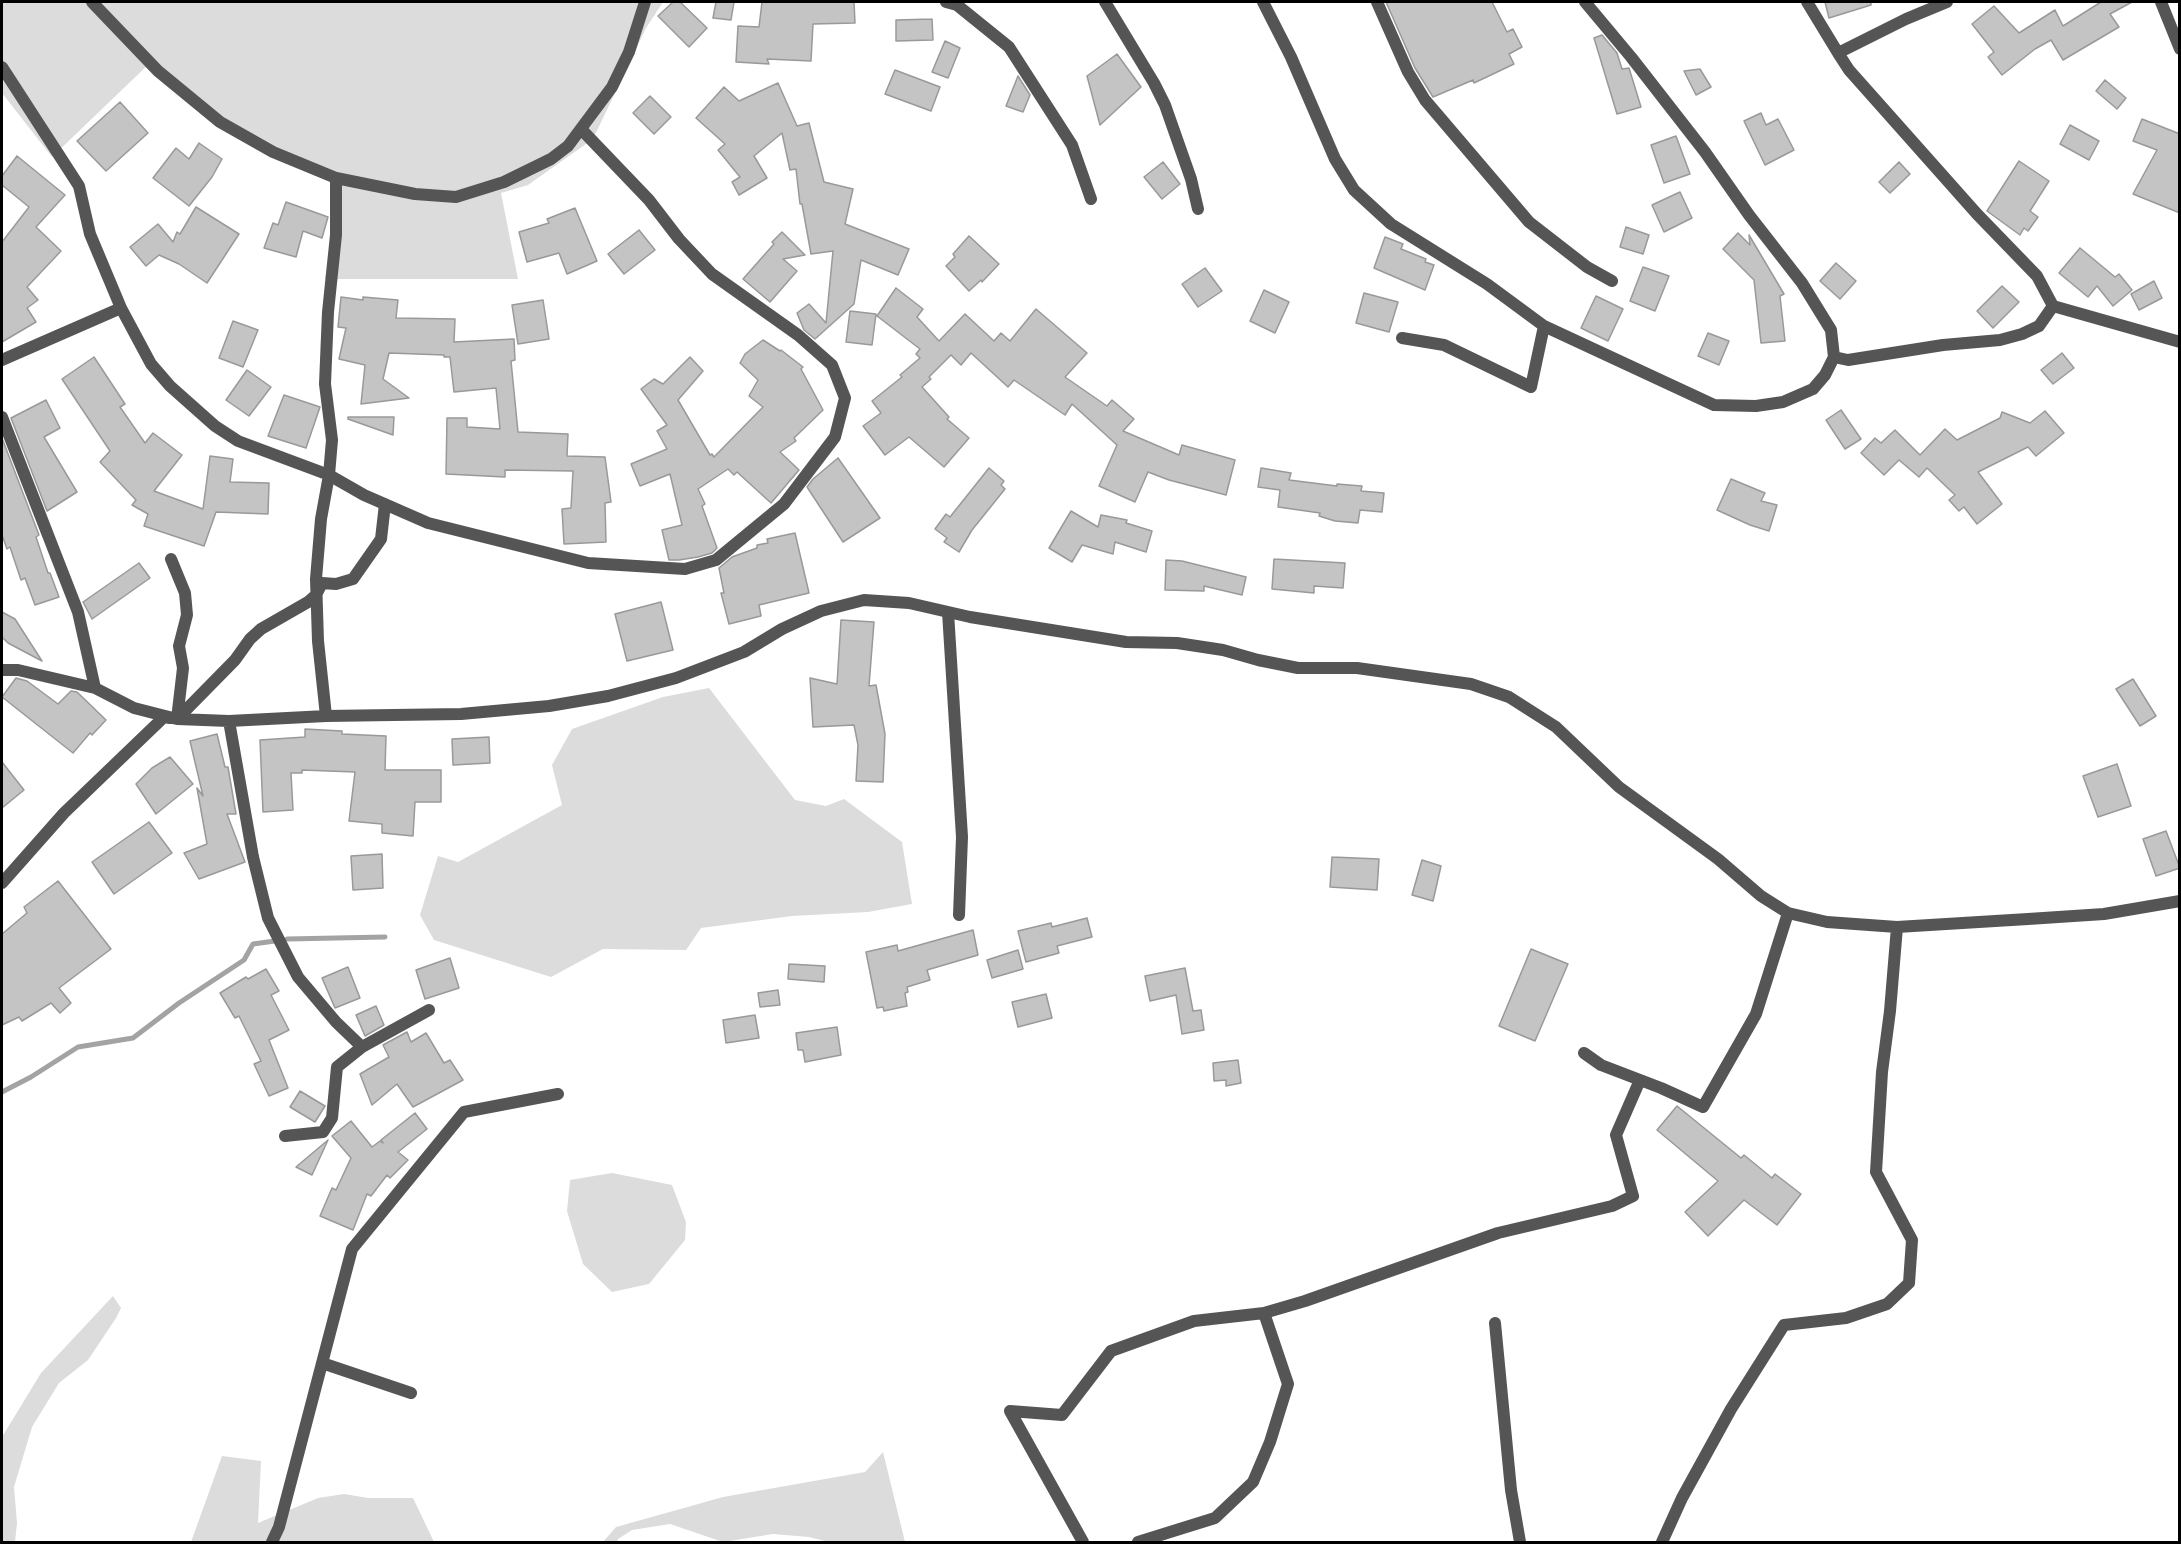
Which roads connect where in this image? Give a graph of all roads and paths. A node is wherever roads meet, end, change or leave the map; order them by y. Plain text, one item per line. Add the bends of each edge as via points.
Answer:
1 (92, 2) edge
2 (645, 2) edge
3 (946, 2) edge
4 (1106, 2) edge
5 (1263, 2) edge
6 (1377, 2) edge
7 (1585, 2) edge
8 (1807, 2) edge
9 (1947, 2) edge
10 (2161, 2) edge
11 (2180, 49) edge
12 (1838, 53) junction
13 (2, 67) edge
14 (581, 129) junction
15 (336, 178) junction
16 (1091, 199) dead end
17 (1198, 209) dead end
18 (1612, 281) dead end
19 (2053, 306) junction
20 (121, 308) junction
21 (1544, 326) junction
22 (1402, 338) dead end
23 (2180, 342) edge
24 (1834, 357) junction
25 (2, 360) edge
26 (2, 417) edge
27 (329, 475) junction
28 (385, 504) junction
29 (171, 560) dead end
30 (316, 595) junction
31 (948, 612) junction
32 (2, 670) edge
33 (95, 688) junction
34 (326, 716) junction
35 (177, 719) junction
36 (229, 721) junction
37 (2, 883) edge
38 (2180, 901) edge
39 (1788, 913) junction
40 (959, 915) dead end
41 (1897, 927) junction
42 (429, 1010) dead end
43 (362, 1047) junction
44 (1584, 1053) dead end
45 (1640, 1080) junction
46 (558, 1095) dead end
47 (285, 1136) dead end
48 (1264, 1313) junction
49 (1495, 1323) dead end
50 (322, 1363) junction
51 (411, 1393) dead end
52 (272, 1542) edge
53 (1083, 1542) edge
54 (1138, 1542) edge
55 (1521, 1542) edge
56 (1662, 1542) edge

1 - 15 street via 158,71 220,122 273,152
2 - 14 street via 629,52 612,87
3 - 16 street via 957,5 1009,47 1072,145
4 - 17 street via 1165,105
5 - 21 street via 1335,159 1354,190 1392,225 1487,284
6 - 18 street via 1408,72 1431,108 1529,222 1587,267
7 - 24 street via 1705,152 1802,283 1831,330
8 - 12 street
9 - 12 street
10 - 11 street
12 - 19 street via 1977,214 2037,276
13 - 20 street via 79,186 90,234
14 - 15 street via 551,159 504,182 456,197 415,194
14 - 28 street via 650,200 712,274 798,335 832,365 845,398 835,437 784,504 716,560 685,569 588,563 428,524
15 - 27 street via 326,384 332,440
19 - 23 street
19 - 24 street via 2039,326 2000,340 1848,360
20 - 25 street
20 - 27 street via 151,363 170,386 215,426 238,441
21 - 22 street via 1531,387 1444,345
21 - 24 street via 1714,405 1783,402 1813,389
26 - 33 street via 78,612
27 - 28 street
27 - 30 street via 321,519
28 - 30 street via 381,539 353,579 322,584
29 - 35 street via 184,593 187,615 179,646 183,668
30 - 34 street
30 - 35 street via 261,629
31 - 34 street via 909,603 864,600 821,611 744,652 676,678 585,700 460,714
31 - 39 street via 1126,642 1177,643 1223,650 1298,668 1357,668 1471,684 1509,698 1556,727 1634,799
31 - 40 street via 962,837
32 - 33 street via 18,670
33 - 35 street via 134,708
34 - 36 street
35 - 36 street
35 - 37 street via 164,717 64,813
36 - 43 street via 268,918 298,977
38 - 41 street via 2104,914
39 - 41 street via 1827,922
39 - 45 street via 1756,1014 1703,1107
41 - 56 street via 1876,1172 1912,1240 1909,1283 1887,1304 1846,1318 1784,1325 1731,1409
42 - 43 street
43 - 47 street via 337,1067 332,1118 323,1132
44 - 45 street via 1601,1065
45 - 48 street via 1616,1135 1633,1196 1612,1206 1498,1233
46 - 50 street via 464,1112 352,1249
48 - 53 street via 1194,1321 1111,1351 1062,1415 1010,1411
48 - 54 street via 1288,1384 1253,1482 1215,1518
49 - 55 street via 1511,1490
50 - 51 street
50 - 52 street

